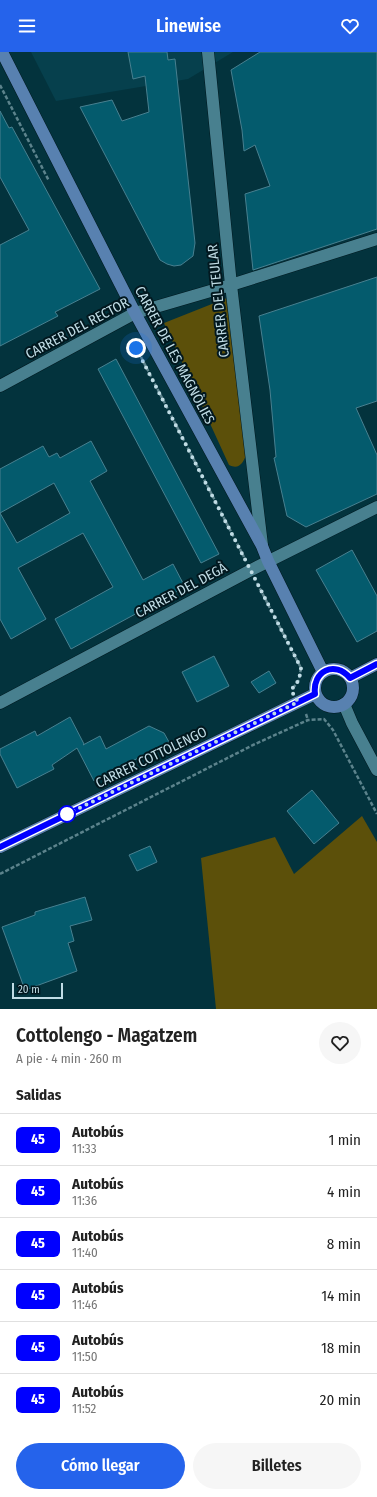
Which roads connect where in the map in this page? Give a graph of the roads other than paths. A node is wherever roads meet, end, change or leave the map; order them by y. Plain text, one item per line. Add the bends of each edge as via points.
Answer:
1 (2, 52) edge
2 (208, 52) edge
3 (377, 239) edge
4 (230, 285) junction
5 (135, 313) junction
6 (0, 386) edge
7 (377, 507) edge
8 (262, 546) junction
9 (268, 561) junction
10 (377, 664) edge
11 (324, 672) junction
12 (350, 678) junction
13 (315, 694) junction
14 (0, 703) edge
15 (344, 704) junction
16 (377, 770) edge
17 (0, 847) edge

1 - 5 street, CARRER DE LES MAGNÒLIES
2 - 4 street, CARRER DEL TEULAR
3 - 4 street, CARRER DEL RECTOR
4 - 5 street, CARRER DEL RECTOR
4 - 8 street, CARRER DEL TEULAR
5 - 6 street, CARRER DEL RECTOR
5 - 8 street, CARRER DE LES MAGNÒLIES
7 - 9 street, CARRER DEL DEGÀ
8 - 9 street, CARRER DE LES MAGNÒLIES
9 - 11 street, CARRER DE LES MAGNÒLIES
9 - 14 street, CARRER DEL DEGÀ
10 - 12 street
11 - 12 street via 341,670
11 - 13 street via 316,682
12 - 15 street via 353,690 349,701
13 - 15 street via 318,700 327,706 333,708
13 - 17 street, CARRER COTTOLENGO
15 - 16 street

